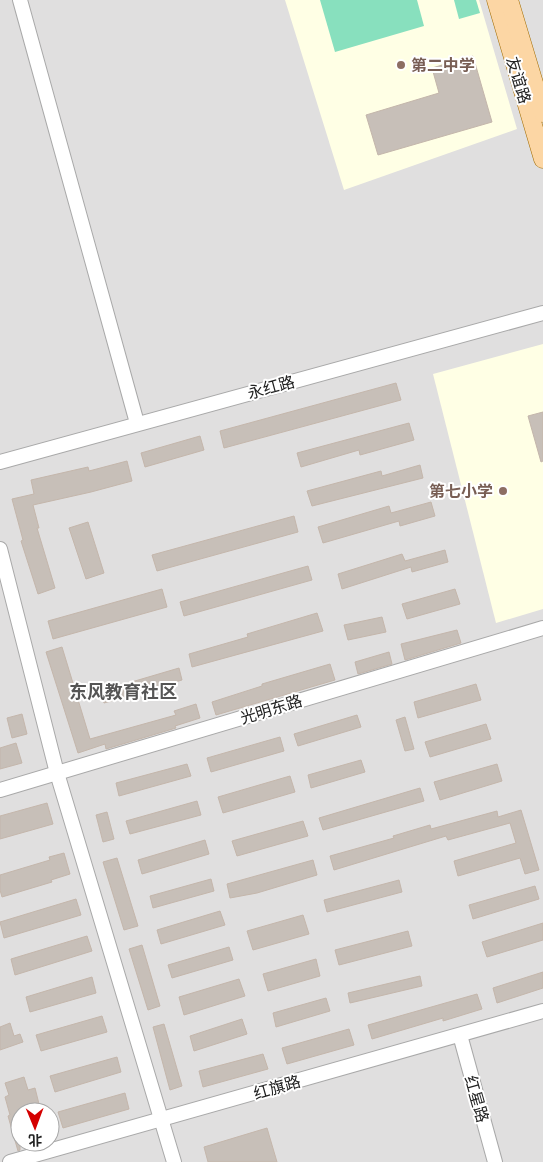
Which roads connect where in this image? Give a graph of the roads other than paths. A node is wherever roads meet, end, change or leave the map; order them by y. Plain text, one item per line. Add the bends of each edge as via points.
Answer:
1 (20, 0) edge
2 (496, 0) edge
3 (509, 0) edge
4 (543, 113) edge
5 (543, 159) edge
6 (543, 313) edge
7 (137, 423) junction
8 (0, 462) edge
9 (0, 549) edge
10 (543, 628) edge
11 (57, 773) junction
12 (0, 790) edge
13 (543, 1011) edge
14 (460, 1035) junction
15 (162, 1119) junction
16 (10, 1162) edge
17 (174, 1162) edge
18 (495, 1162) edge

1 - 7 street
2 - 5 main road, 友谊路
3 - 4 main road, 友谊路
6 - 7 street, 永红路
7 - 8 street, 永红路
9 - 11 street
10 - 11 street, 光明东路
11 - 12 street, 光明东路
11 - 15 street
13 - 14 street, 红旗路
14 - 15 street, 红旗路
14 - 18 street, 红星路
15 - 16 street, 红旗路
15 - 17 street

